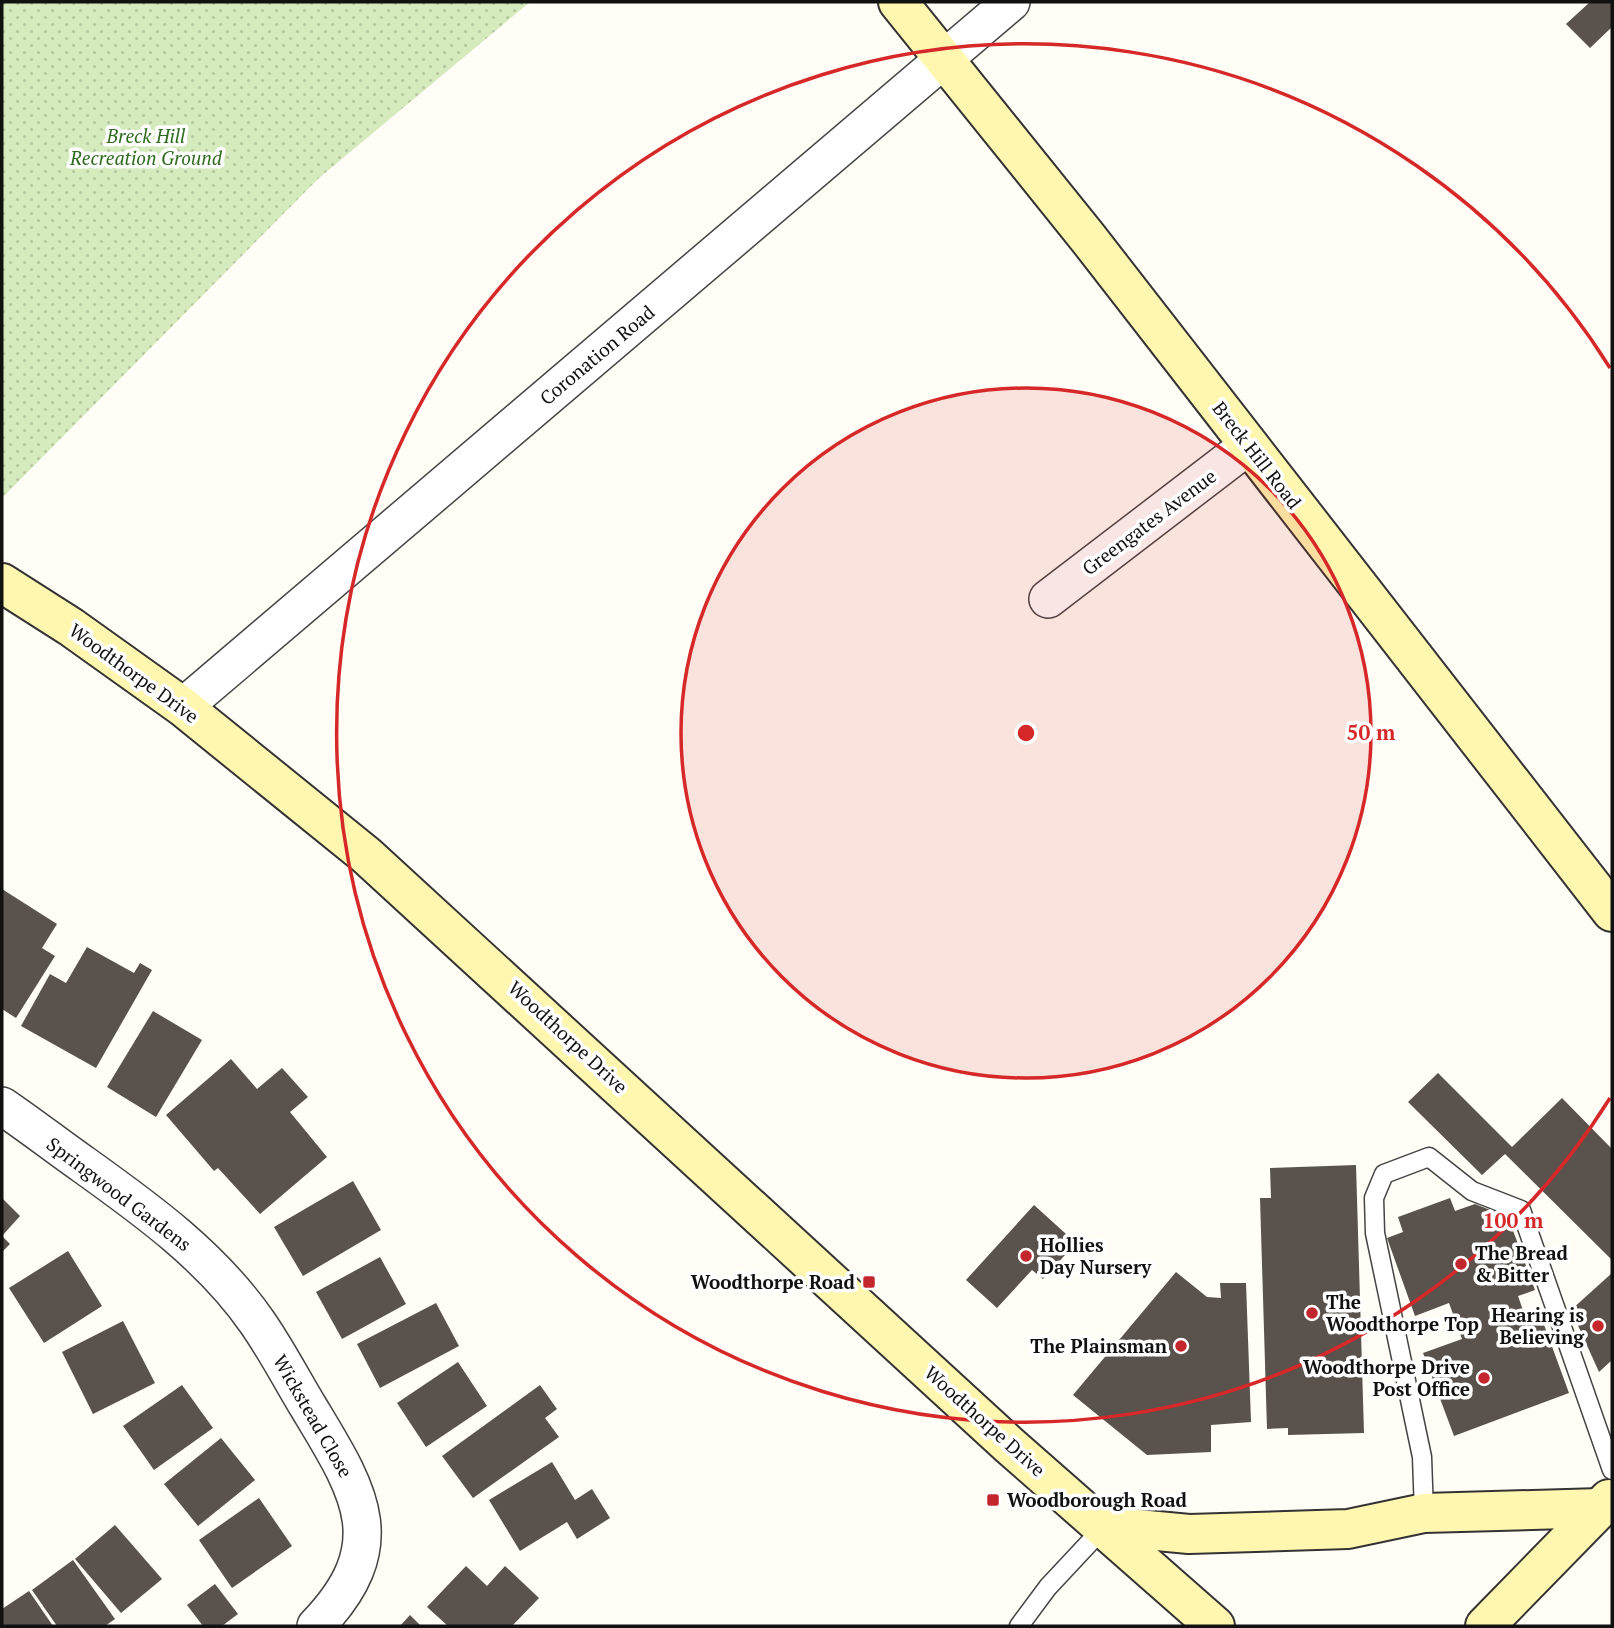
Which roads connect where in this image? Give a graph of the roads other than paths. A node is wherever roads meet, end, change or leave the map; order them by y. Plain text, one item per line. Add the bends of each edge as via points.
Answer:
1 (898, 2) edge
2 (1011, 2) edge
3 (944, 61) junction
4 (1249, 445) junction
5 (2, 583) edge
6 (1048, 599) dead end
7 (183, 707) junction
8 (1612, 912) edge
9 (2, 1107) edge
10 (256, 1321) joint
11 (1612, 1470) edge
12 (1607, 1502) edge
13 (1424, 1513) junction
14 (1105, 1527) junction
15 (1213, 1625) edge
16 (316, 1626) edge
17 (1019, 1626) edge
18 (1485, 1626) edge

1 - 3 street, Breck Hill Road
2 - 3 street, Coronation Road
3 - 4 street, Breck Hill Road
3 - 7 street, Coronation Road
4 - 6 street, Greengates Avenue
4 - 8 street, Breck Hill Road
5 - 7 street, Woodthorpe Drive
7 - 14 street, Woodthorpe Drive via 366,855 1009,1445
9 - 10 street, Springwood Gardens via 183,1240
10 - 16 street, Wickstead Close via 347,1471 359,1499 363,1524 355,1571
11 - 13 lane via 1521,1210 1472,1191 1429,1157 1384,1174 1374,1198 1375,1233 1422,1457
12 - 13 street
12 - 18 street
13 - 14 street via 1348,1529 1189,1534
14 - 15 street, Woodthorpe Drive
14 - 17 lane via 1048,1587

